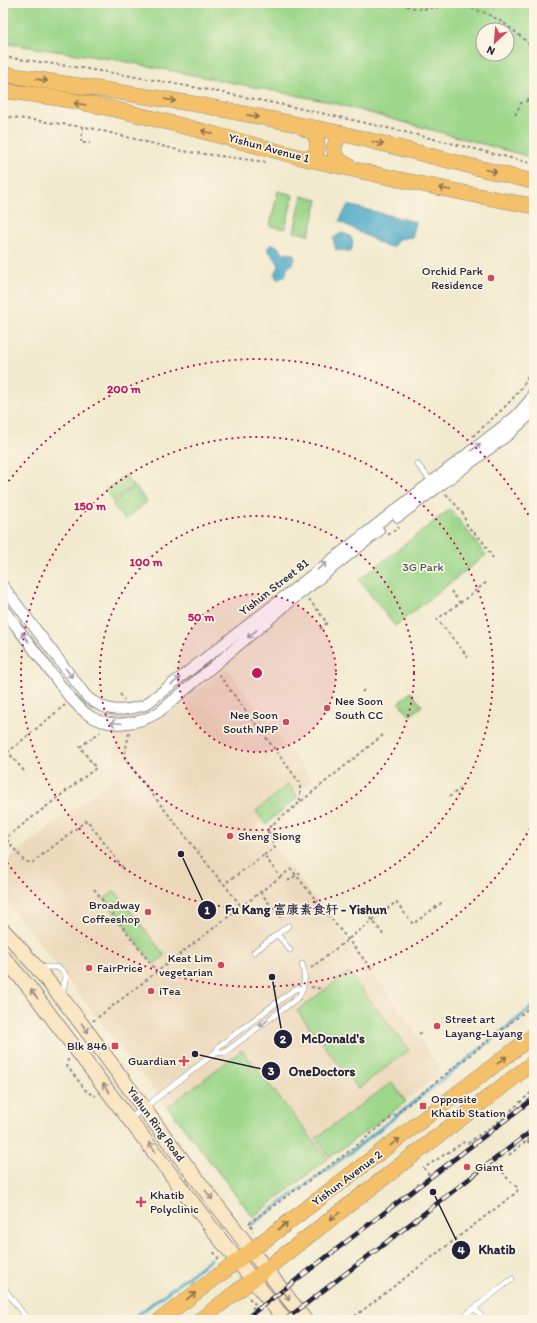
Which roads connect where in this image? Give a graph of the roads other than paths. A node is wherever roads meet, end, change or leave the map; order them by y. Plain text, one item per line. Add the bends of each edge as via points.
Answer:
1 (3, 74) edge
2 (3, 91) edge
3 (298, 125) junction
4 (340, 133) junction
5 (312, 160) junction
6 (356, 169) junction
7 (534, 182) edge
8 (534, 206) edge
9 (533, 398) edge
10 (534, 411) edge
11 (417, 464) dead end
12 (448, 474) junction
13 (437, 487) junction
14 (3, 586) edge
15 (3, 609) edge
16 (268, 614) junction
17 (226, 641) junction
18 (234, 650) junction
19 (288, 926) road end
20 (3, 930) edge
21 (277, 934) junction
22 (290, 950) dead end
23 (254, 952) dead end
24 (3, 957) edge
25 (302, 964) dead end
26 (303, 986) junction
27 (534, 1035) edge
28 (216, 1052) junction
29 (534, 1062) edge
30 (144, 1108) junction
31 (130, 1119) junction
32 (252, 1250) junction
33 (237, 1261) junction
34 (267, 1269) junction
35 (253, 1279) junction
36 (512, 1279) dead end
37 (3, 1287) edge
38 (475, 1308) junction
39 (461, 1319) edge
40 (28, 1320) edge
41 (160, 1320) edge
42 (200, 1320) edge
43 (285, 1320) edge
44 (305, 1320) edge
45 (484, 1320) edge

1 -> 3 main road via 193,104
5 -> 2 main road, Yishun Avenue 1 via 147,116
3 - 4 main road
3 - 5 main road via 315,134 319,148
4 - 6 main road via 334,148 336,158
4 -> 7 main road
5 - 6 main road, Yishun Avenue 1
8 -> 6 main road, Yishun Avenue 1
12 -> 9 street, Yishun Street 81 via 516,416
10 - 12 street, Yishun Street 81 via 508,435
11 - 13 lane
12 - 13 street, Yishun Street 81
13 - 16 street, Yishun Street 81 via 424,493
14 -> 17 street, Yishun Street 81 via 87,696 97,704 112,710 129,710 145,705
18 -> 15 street, Yishun Street 81 via 154,716 128,724 107,722 88,715 71,700
16 - 17 street, Yishun Street 81
16 -> 18 street, Yishun Street 81
17 - 18 lane
19 - 21 lane
20 -> 30 main road, Yishun Ring Road via 62,997
21 - 22 lane
21 - 23 lane
31 -> 24 main road, Yishun Ring Road
25 - 26 lane via 305,972
26 - 28 lane via 295,989 219,1046
26 -> 28 lane via 299,996 224,1053
32 -> 27 main road, Yishun Avenue 2
28 - 30 lane
29 -> 34 main road, Yishun Avenue 2
30 - 31 lane
30 -> 32 main road, Yishun Ring Road
33 -> 31 main road, Yishun Ring Road
32 - 33 main road, Yishun Avenue 2
32 - 34 main road, Yishun Ring Road
33 - 35 main road, Yishun Ring Road
41 -> 33 main road, Yishun Avenue 2
34 - 35 main road, Yishun Avenue 2
34 -> 44 main road, Yishun Ring Road
35 - 42 main road, Yishun Avenue 2
35 - 43 main road, Yishun Ring Road
36 - 38 lane
37 - 40 lane
38 - 39 lane
38 - 45 lane

